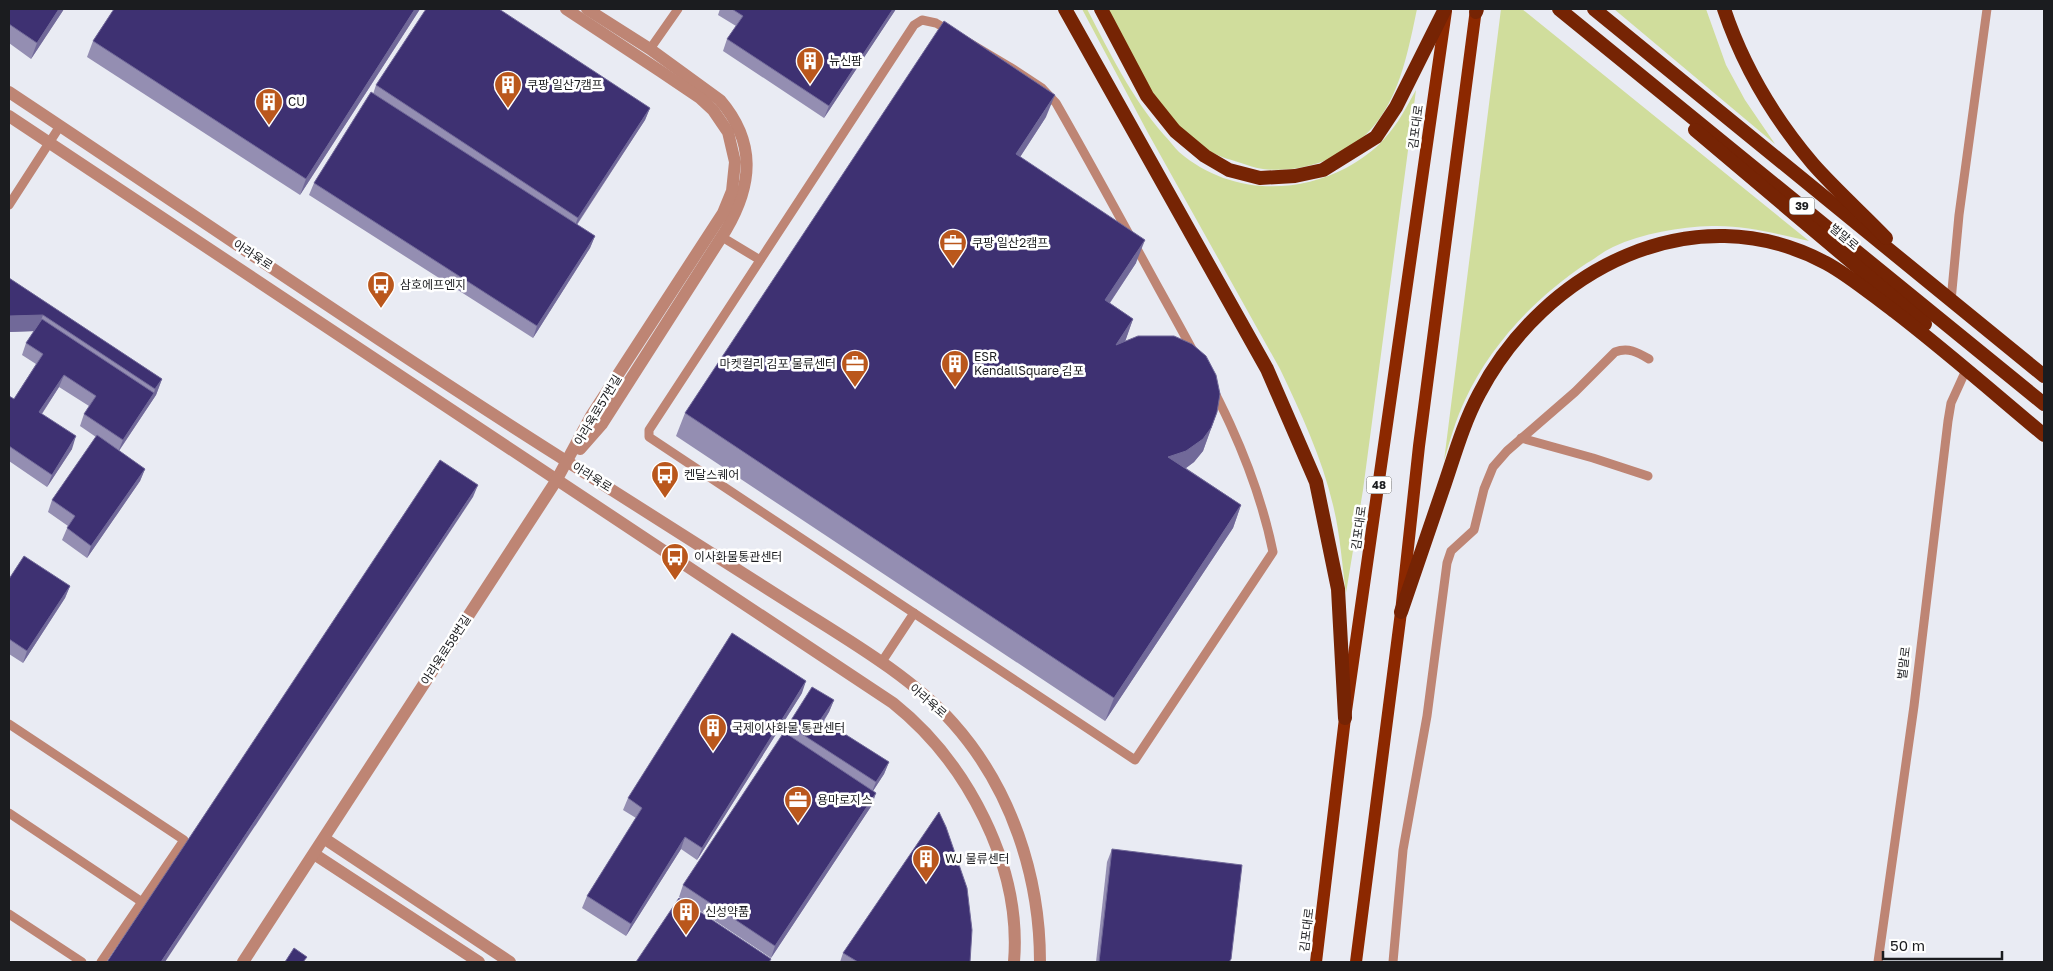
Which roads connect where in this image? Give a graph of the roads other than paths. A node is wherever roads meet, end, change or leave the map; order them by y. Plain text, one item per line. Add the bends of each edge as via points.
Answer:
1 (566, 9) edge
2 (588, 9) edge
3 (678, 9) edge
4 (1065, 9) edge
5 (1101, 9) edge
6 (1446, 9) edge
7 (1559, 9) edge
8 (1594, 9) edge
9 (1724, 9) edge
10 (1987, 9) edge
11 (1476, 10) edge
12 (1606, 48) junction
13 (650, 49) junction
14 (9, 92) edge
15 (9, 116) edge
16 (60, 126) junction
17 (49, 142) junction
18 (9, 205) edge
19 (722, 237) junction
20 (760, 260) junction
21 (1930, 283) junction
22 (1951, 301) junction
23 (1648, 359) dead end
24 (1966, 370) junction
25 (2044, 376) edge
26 (2044, 404) edge
27 (2044, 424) edge
28 (2044, 435) edge
29 (1521, 438) junction
30 (568, 462) junction
31 (1648, 476) dead end
32 (556, 480) junction
33 (1401, 612) junction
34 (914, 613) junction
35 (880, 663) junction
36 (1345, 718) junction
37 (9, 724) edge
38 (9, 813) edge
39 (325, 839) junction
40 (314, 854) junction
41 (142, 902) junction
42 (9, 914) edge
43 (1319, 944) junction
44 (82, 962) edge
45 (100, 962) edge
46 (243, 962) edge
47 (479, 962) edge
48 (510, 962) edge
49 (1014, 962) edge
50 (1040, 962) edge
51 (1308, 962) edge
52 (1316, 962) edge
53 (1356, 962) edge
54 (1393, 962) edge
55 (1878, 962) edge

1 - 30 street, 아라육로57번길 via 713,110 728,132 735,162 732,191 723,213 591,416
2 - 13 street, 아라육로57번길
3 - 13 lane
4 - 36 highway via 1267,369 1316,482 1338,589
5 - 6 highway via 1148,96 1174,131 1204,156 1229,170 1260,178 1323,170 1376,137 1396,107
6 - 36 main road, 김포대로 / 48
7 - 12 highway, 벌말로 / 39
8 - 21 highway, 벌말로 / 39
9 - 21 highway, 39 via 1747,66 1787,131 1814,165
10 - 22 lane via 1959,215
11 - 33 main road via 1419,446
12 - 26 highway, 벌말로 / 39
12 - 27 highway, 벌말로 / 39 via 1714,148
13 - 19 street, 아라육로57번길 via 720,100 729,110 741,135 746,154 746,185 735,215
14 - 16 street, 아라육로
15 - 17 street, 아라육로
16 - 17 lane
16 - 30 street, 아라육로
17 - 18 lane
17 - 32 street, 아라육로
19 - 20 lane
19 - 30 street, 아라육로57번길 via 602,424
20 - 34 lane via 649,430 649,436
20 - 34 lane via 914,24 922,20 931,21 1042,88 1053,99 1199,361 1237,436 1260,495 1273,552 1135,760
21 - 22 highway, 벌말로 / 39
22 - 25 highway, 벌말로 / 39
23 - 29 lane via 1634,351 1624,349 1615,352 1575,392
24 - 28 highway
24 - 33 highway via 1866,290 1827,264 1793,248 1760,239 1693,237 1658,244 1622,257 1588,274 1560,294 1505,350 1479,394 1460,437
24 - 55 lane, 벌말로 via 1951,402 1948,420 1908,755
29 - 31 lane
29 - 54 lane via 1493,467 1474,530 1451,551 1447,563 1427,716 1404,841
30 - 32 street, 아라육로58번길
30 - 35 street, 아라육로
32 - 39 street, 아라육로58번길
32 - 49 street, 아라육로 via 893,702 921,726 967,786 990,831 1007,883 1014,932
33 - 53 main road
34 - 35 lane
35 - 50 street, 아라육로 via 919,691 953,723 998,787 1018,834 1033,888
36 - 43 main road, 김포대로 / 48
37 - 41 lane via 184,840
38 - 41 lane
39 - 40 street, 아라육로58번길
39 - 48 street
40 - 46 street, 아라육로58번길
40 - 47 street
41 - 45 lane
42 - 44 lane
43 - 51 main road
43 - 52 main road, 김포대로 / 48

